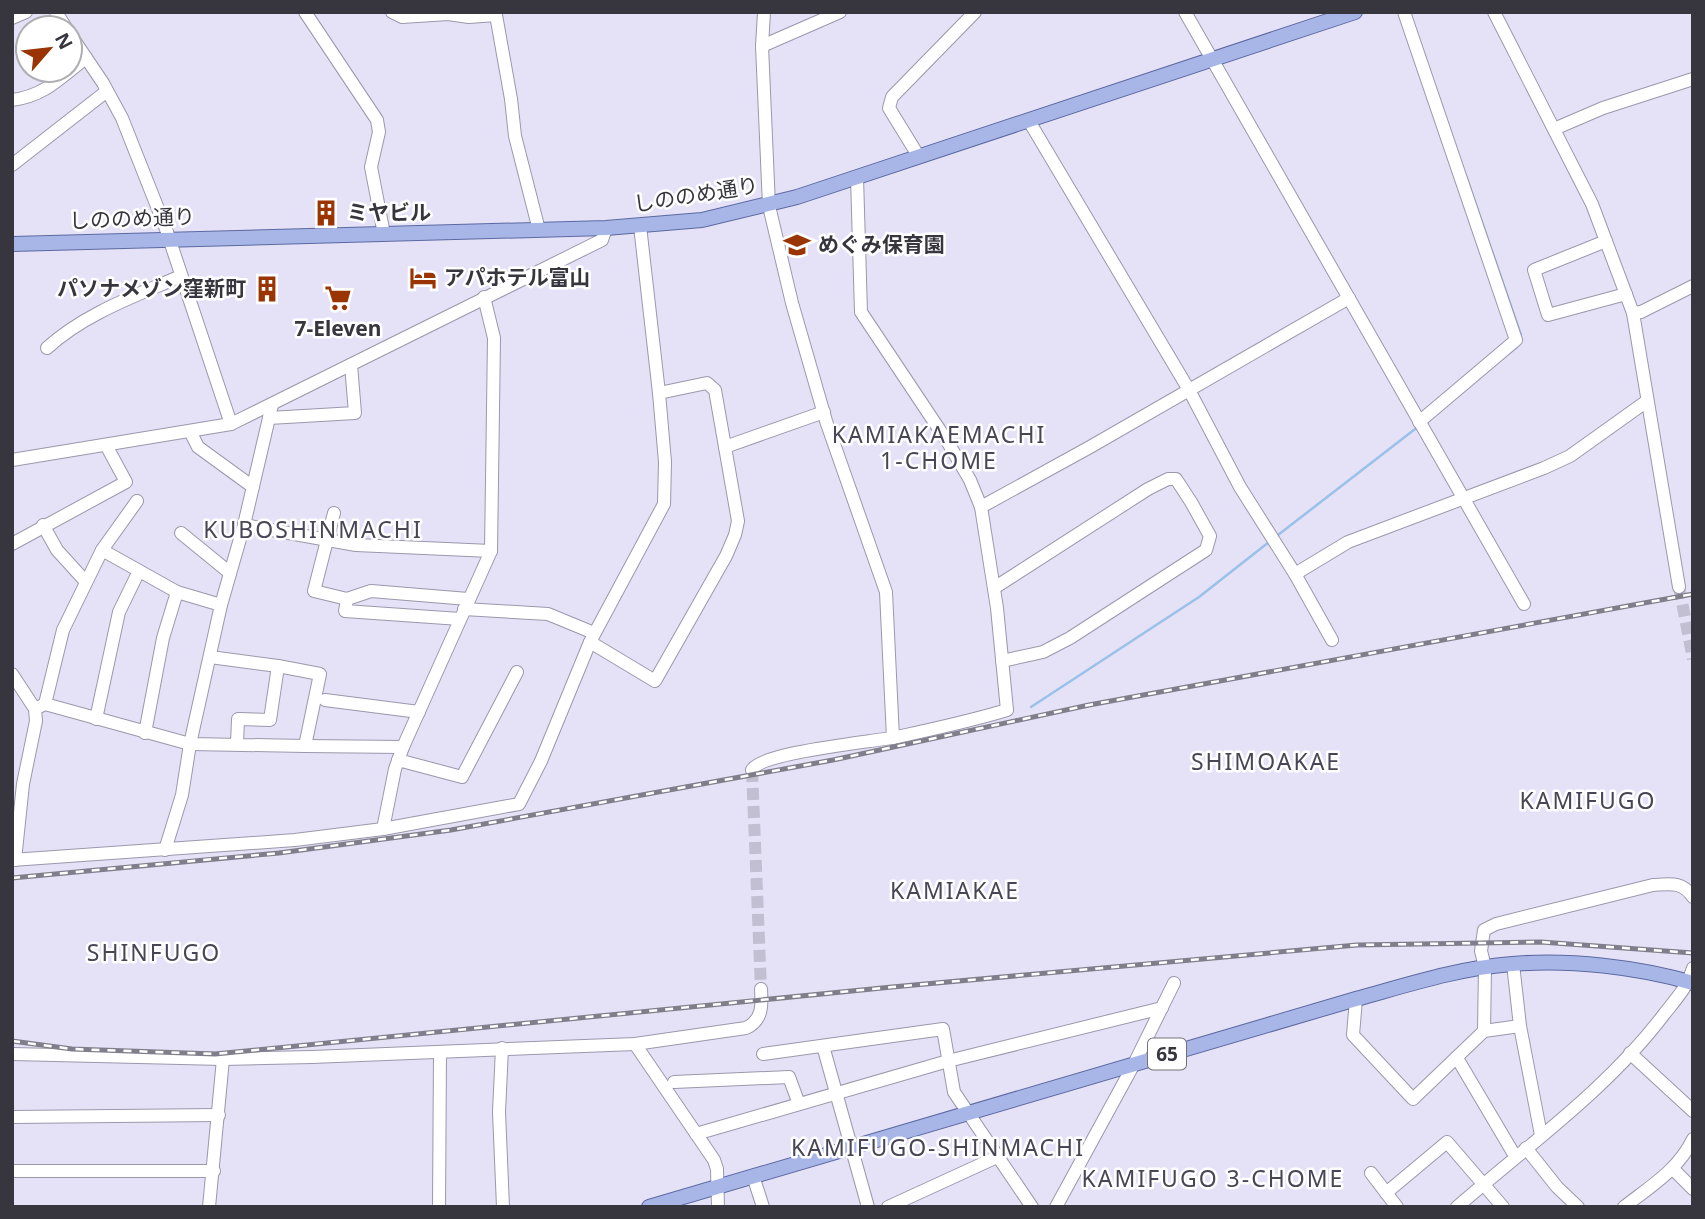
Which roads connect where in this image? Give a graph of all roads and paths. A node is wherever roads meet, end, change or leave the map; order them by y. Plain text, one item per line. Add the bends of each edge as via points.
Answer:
1 (26, 12) edge
2 (305, 12) edge
3 (392, 12) edge
4 (764, 12) edge
5 (840, 12) edge
6 (975, 12) edge
7 (1185, 12) edge
8 (1355, 12) edge
9 (1404, 12) edge
10 (1494, 12) edge
11 (12, 18) edge
12 (762, 46) junction
13 (84, 55) edge
14 (86, 58) junction
15 (1212, 59) junction
16 (1693, 79) edge
17 (107, 91) junction
18 (12, 100) edge
19 (1029, 121) junction
20 (1554, 129) junction
21 (919, 157) junction
22 (12, 164) edge
23 (857, 177) junction
24 (769, 206) junction
25 (639, 226) junction
26 (606, 228) junction
27 (539, 230) junction
28 (384, 234) junction
29 (170, 239) junction
30 (1606, 241) junction
31 (12, 244) edge
32 (181, 276) junction
33 (1693, 286) edge
34 (1626, 294) junction
35 (484, 297) junction
36 (1349, 298) junction
37 (1633, 313) junction
38 (47, 348) dead end
39 (351, 365) junction
40 (1189, 390) junction
41 (659, 393) junction
42 (1647, 401) junction
43 (271, 411) junction
44 (824, 412) junction
45 (1419, 422) junction
46 (231, 424) junction
47 (190, 431) junction
48 (106, 445) junction
49 (725, 447) junction
50 (12, 460) edge
51 (253, 487) junction
52 (1463, 497) junction
53 (137, 501) dead end
54 (981, 507) junction
55 (334, 513) dead end
56 (43, 525) junction
57 (244, 525) junction
58 (181, 533) dead end
59 (327, 540) junction
60 (12, 544) edge
61 (102, 550) junction
62 (491, 551) junction
63 (139, 571) junction
64 (230, 573) junction
65 (1295, 574) junction
66 (86, 582) junction
67 (1679, 587) tunnel mouth
68 (994, 588) junction
69 (177, 592) junction
70 (347, 599) junction
71 (1524, 604) dead end
72 (221, 605) junction
73 (464, 609) junction
74 (592, 638) junction
75 (1332, 640) dead end
76 (209, 657) junction
77 (1002, 661) junction
78 (278, 666) junction
79 (517, 672) dead end
80 (12, 674) edge
81 (325, 699) dead end
82 (40, 706) junction
83 (419, 712) junction
84 (96, 719) junction
85 (145, 733) junction
86 (893, 738) junction
87 (190, 744) junction
88 (236, 744) junction
89 (305, 746) junction
90 (400, 754) junction
91 (752, 770) dead end
92 (383, 829) junction
93 (165, 849) junction
94 (14, 860) edge
95 (1693, 897) edge
96 (1514, 964) junction
97 (1485, 967) junction
98 (1691, 978) edge
99 (1174, 983) dead end
100 (761, 989) tunnel mouth
101 (1356, 999) junction
102 (1162, 1008) junction
103 (1520, 1026) junction
104 (1483, 1031) junction
105 (635, 1044) junction
106 (823, 1046) junction
107 (502, 1048) junction
108 (440, 1052) junction
109 (1630, 1053) junction
110 (12, 1054) edge
111 (763, 1054) dead end
112 (1457, 1058) junction
113 (223, 1059) junction
114 (947, 1061) junction
115 (1134, 1063) junction
116 (674, 1082) dead end
117 (835, 1093) junction
118 (799, 1104) junction
119 (1693, 1111) edge
120 (970, 1112) junction
121 (219, 1115) junction
122 (12, 1118) edge
123 (696, 1134) junction
124 (1542, 1135) junction
125 (1693, 1139) edge
126 (850, 1147) junction
127 (1526, 1148) junction
128 (1515, 1156) junction
129 (997, 1157) junction
130 (1673, 1170) junction
131 (12, 1171) edge
132 (214, 1171) junction
133 (1371, 1173) dead end
134 (753, 1176) junction
135 (1483, 1184) junction
136 (717, 1187) junction
137 (1693, 1189) edge
138 (1386, 1193) junction
139 (1029, 1203) edge
140 (209, 1207) edge
141 (439, 1207) edge
142 (503, 1207) edge
143 (649, 1207) edge
144 (718, 1207) edge
145 (763, 1207) edge
146 (868, 1207) edge
147 (888, 1207) edge
148 (1014, 1207) edge
149 (1056, 1207) edge
150 (1396, 1207) edge
151 (1457, 1207) edge
152 (1503, 1207) edge
153 (1578, 1207) edge
154 (1625, 1207) edge

1 - 11 street
2 - 28 street via 377,120 379,132 371,167
3 - 27 street via 402,17 496,15 515,136
4 - 12 street
5 - 12 street
6 - 21 street via 892,97 889,108
7 - 15 street
8 - 15 main road, しののめ通り
9 - 45 street via 1516,340
10 - 20 street
12 - 24 street
13 - 14 street
14 - 17 street
14 - 18 street via 41,93
15 - 19 main road, しののめ通り
15 - 36 street
16 - 20 street
17 - 22 street
17 - 29 street
19 - 21 main road, しののめ通り
19 - 40 street
20 - 30 street
21 - 23 main road, しののめ通り
23 - 24 main road, しののめ通り
23 - 54 street via 860,312 947,442
24 - 25 main road, しののめ通り via 702,220
24 - 44 street
25 - 26 main road, しののめ通り
25 - 41 street
26 - 27 main road, しののめ通り
26 - 35 street via 602,240
27 - 28 main road, しののめ通り
28 - 29 main road, しののめ通り
29 - 31 main road, しののめ通り
29 - 32 street
30 - 34 street
30 - 34 street via 1534,270 1548,315
32 - 38 street via 65,331
32 - 46 street
33 - 37 street
34 - 37 street
35 - 39 street
35 - 62 street via 494,338
36 - 40 street
36 - 45 street
37 - 42 street
39 - 43 street
39 - 43 street via 355,413
40 - 54 street
40 - 65 street via 1240,487
41 - 49 street via 707,383 712,386
41 - 74 street via 664,504
42 - 52 street via 1570,456
42 - 67 street
43 - 46 street
43 - 51 street
44 - 49 street
44 - 86 street via 886,592
45 - 52 street
46 - 47 street
47 - 48 street
47 - 51 street via 198,447
48 - 50 street
48 - 56 street via 126,482
49 - 74 street via 738,521 735,535 661,673 655,681
51 - 57 street
52 - 65 street via 1348,542
52 - 71 street
53 - 61 street
54 - 68 street
55 - 59 street
56 - 60 street
56 - 66 street via 57,550
57 - 59 street
57 - 64 street
58 - 64 street
59 - 62 street
59 - 70 street via 314,591
61 - 63 street
61 - 66 street
62 - 73 street
63 - 69 street
63 - 84 street via 119,612
64 - 72 street
65 - 75 street
66 - 82 street via 63,631
68 - 77 street
68 - 77 street via 1168,480 1176,479 1210,536 1206,551 1070,638 1043,652
69 - 72 street
69 - 85 street
70 - 73 street via 371,591
70 - 73 street via 345,611
72 - 76 street
73 - 74 street via 548,614
73 - 83 street
74 - 92 street via 519,804
76 - 78 street
76 - 87 street
77 - 86 street via 1007,710
78 - 88 street via 270,720 238,719
78 - 89 street via 320,674
79 - 90 street via 461,777
80 - 82 street
81 - 83 street
82 - 84 street
82 - 94 street via 23,784
83 - 90 street
84 - 85 street
85 - 87 street
86 - 91 street via 811,750 760,762
87 - 88 street
87 - 93 street via 182,795
88 - 89 street
89 - 90 street
90 - 92 street
92 - 93 street
93 - 94 street
95 - 97 street via 1677,883 1653,885 1496,924 1484,930 1481,951
96 - 97 main road, 65 / 65
96 - 98 main road, 65 / 65 via 1567,963
96 - 103 street
97 - 101 main road, 65 / 65
97 - 104 street
98 - 109 street
99 - 102 street
100 - 105 street via 760,1014 752,1026
101 - 112 street via 1353,1035 1413,1099
101 - 115 main road, 65 / 65
102 - 114 street
102 - 115 street
103 - 104 street
103 - 124 street
104 - 112 street
105 - 107 street
105 - 123 street
106 - 111 street
106 - 114 street via 943,1029
106 - 117 street
107 - 108 street
107 - 142 street
108 - 113 street
108 - 141 street
109 - 119 street
109 - 124 street
110 - 113 street
112 - 128 street
113 - 121 street
114 - 117 street
114 - 120 street via 954,1092
115 - 120 main road, 65 / 65
115 - 149 street
116 - 118 street via 789,1077
117 - 118 street
117 - 126 street
118 - 123 street
120 - 126 main road, 65 / 65
120 - 129 street
121 - 122 street
121 - 132 street
123 - 136 street via 714,1160
124 - 127 street
125 - 130 street
126 - 134 main road, 65 / 65
126 - 146 street
127 - 128 street
127 - 153 street
128 - 135 street
129 - 139 street
129 - 147 street
130 - 137 street
130 - 154 street
131 - 132 street
132 - 140 street
133 - 138 street
134 - 136 main road, 65 / 65
134 - 145 street
135 - 138 street via 1447,1142
135 - 151 street
135 - 152 street
136 - 143 main road, 65 / 65
136 - 144 street
138 - 150 street
139 - 148 street

